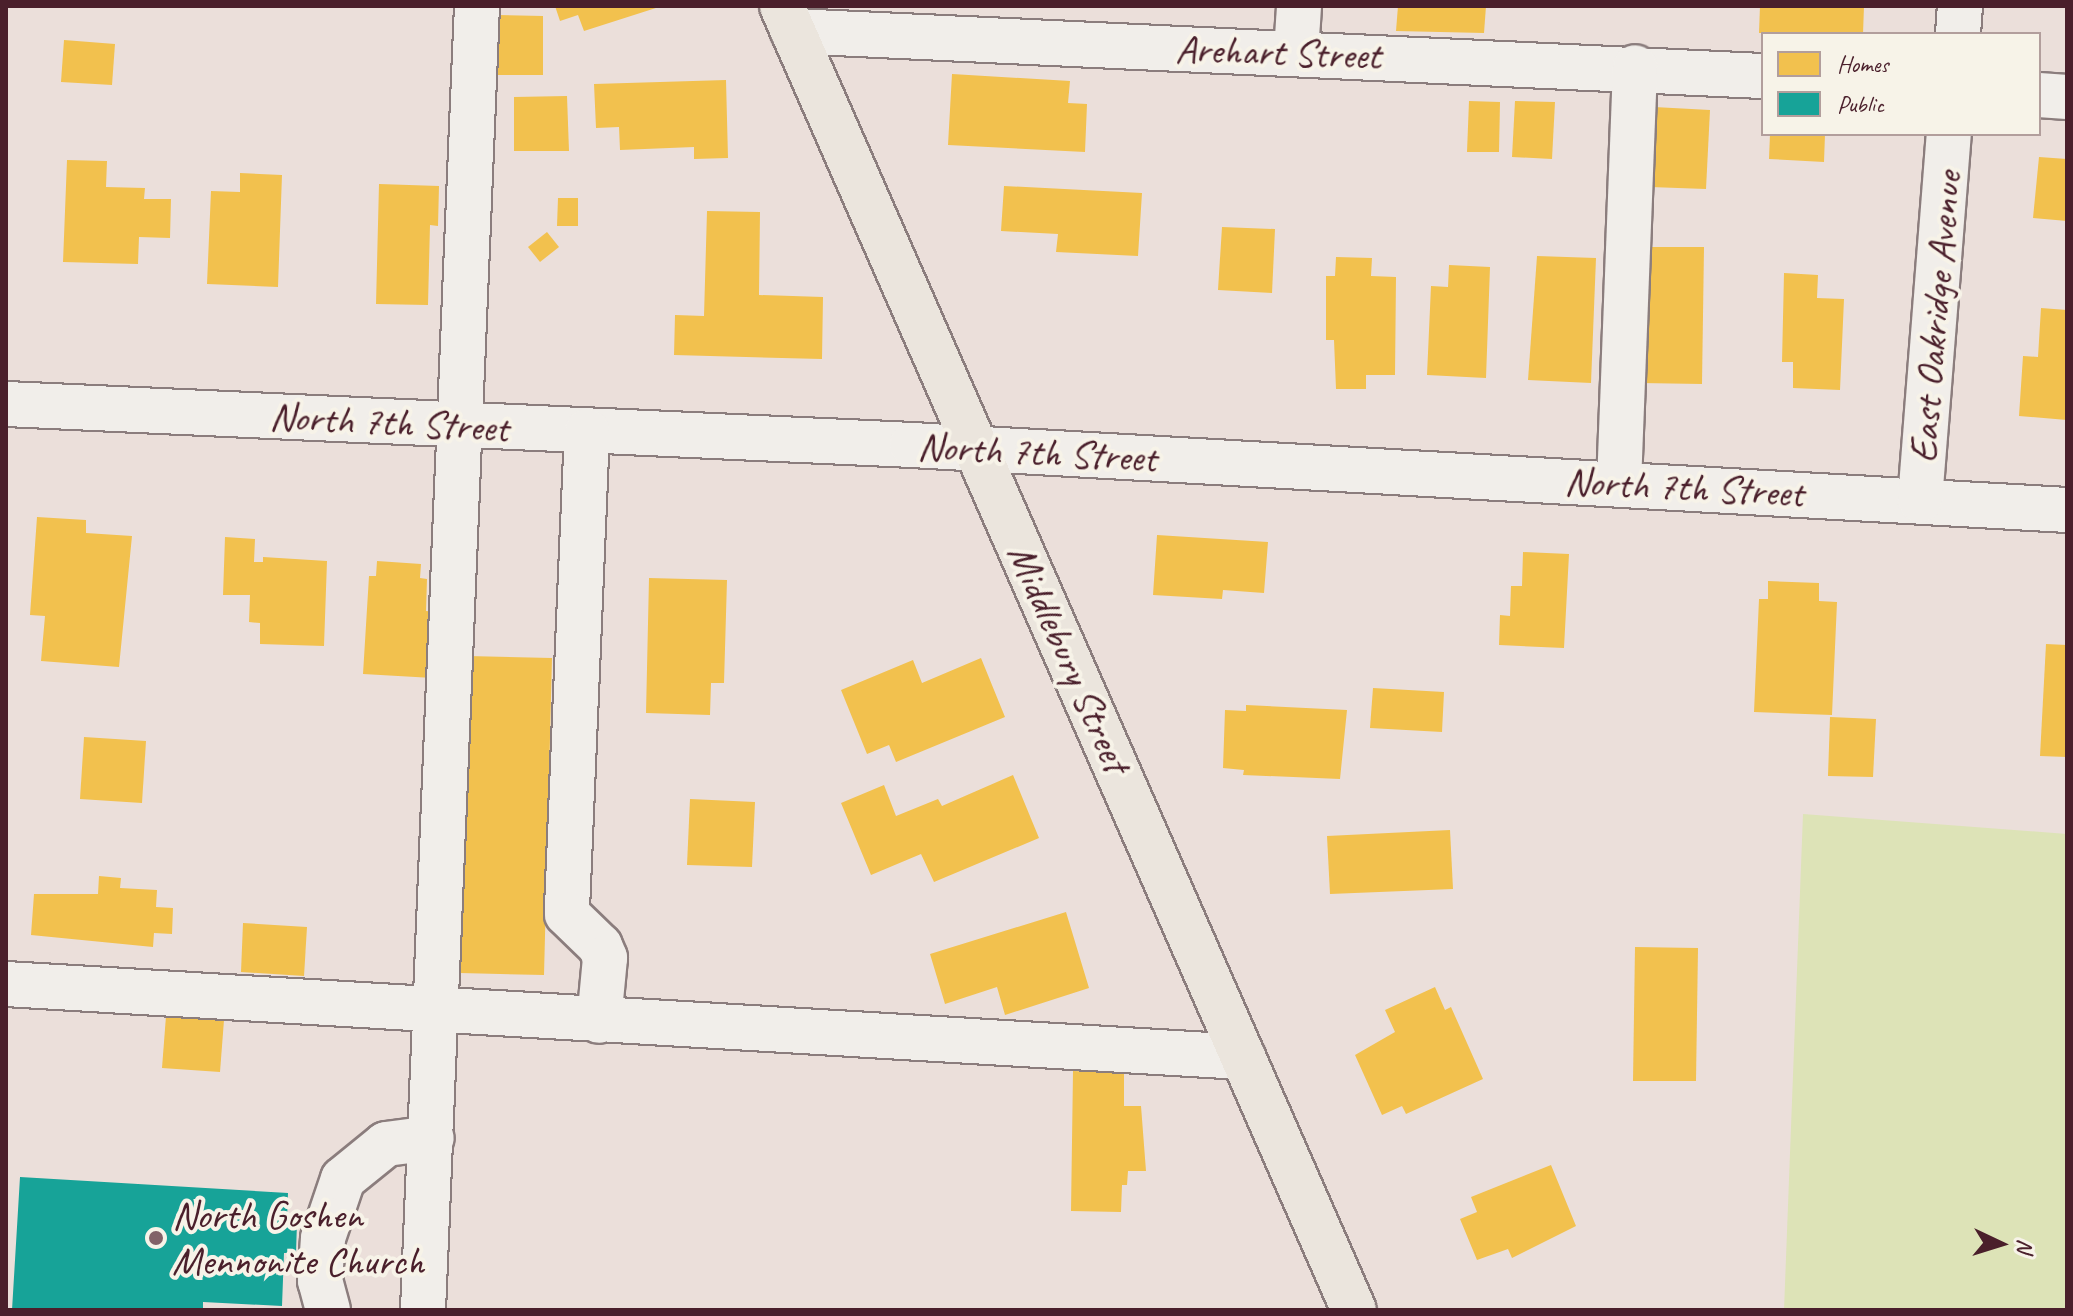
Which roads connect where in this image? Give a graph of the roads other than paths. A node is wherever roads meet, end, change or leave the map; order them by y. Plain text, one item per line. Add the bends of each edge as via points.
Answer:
1 (477, 6) edge
2 (1299, 6) edge
3 (1960, 6) edge
4 (788, 18) edge
5 (1958, 32) edge
6 (1296, 53) junction
7 (1635, 67) junction
8 (1761, 76) edge
9 (2041, 95) edge
10 (2067, 97) edge
11 (1949, 136) edge
12 (6, 404) edge
13 (463, 425) junction
14 (587, 431) junction
15 (978, 449) junction
16 (1619, 484) junction
17 (1920, 500) junction
18 (2067, 510) edge
19 (6, 984) edge
20 (438, 1009) junction
21 (599, 1021) junction
22 (1243, 1057) junction
23 (432, 1138) junction
24 (328, 1310) edge
25 (423, 1310) edge
26 (1354, 1310) edge

1 - 13 street
2 - 6 street
3 - 5 street
4 - 6 street, Arehart Street
4 - 15 main road, Middlebury Street
6 - 7 street, Arehart Street
7 - 8 street, Arehart Street
7 - 16 street
9 - 10 street
11 - 17 street, East Oakridge Avenue
12 - 13 street, North 7th Street
13 - 14 street, North 7th Street
13 - 20 street
14 - 15 street, North 7th Street
14 - 21 street via 567,914 605,958
15 - 16 street, North 7th Street
15 - 22 main road, Middlebury Street
16 - 17 street, North 7th Street
17 - 18 street, North 7th Street
19 - 20 street
20 - 21 street
20 - 23 street
21 - 22 street
22 - 26 main road, Middlebury Street
23 - 24 street via 386,1144 343,1179 323,1238 320,1281
23 - 25 street

